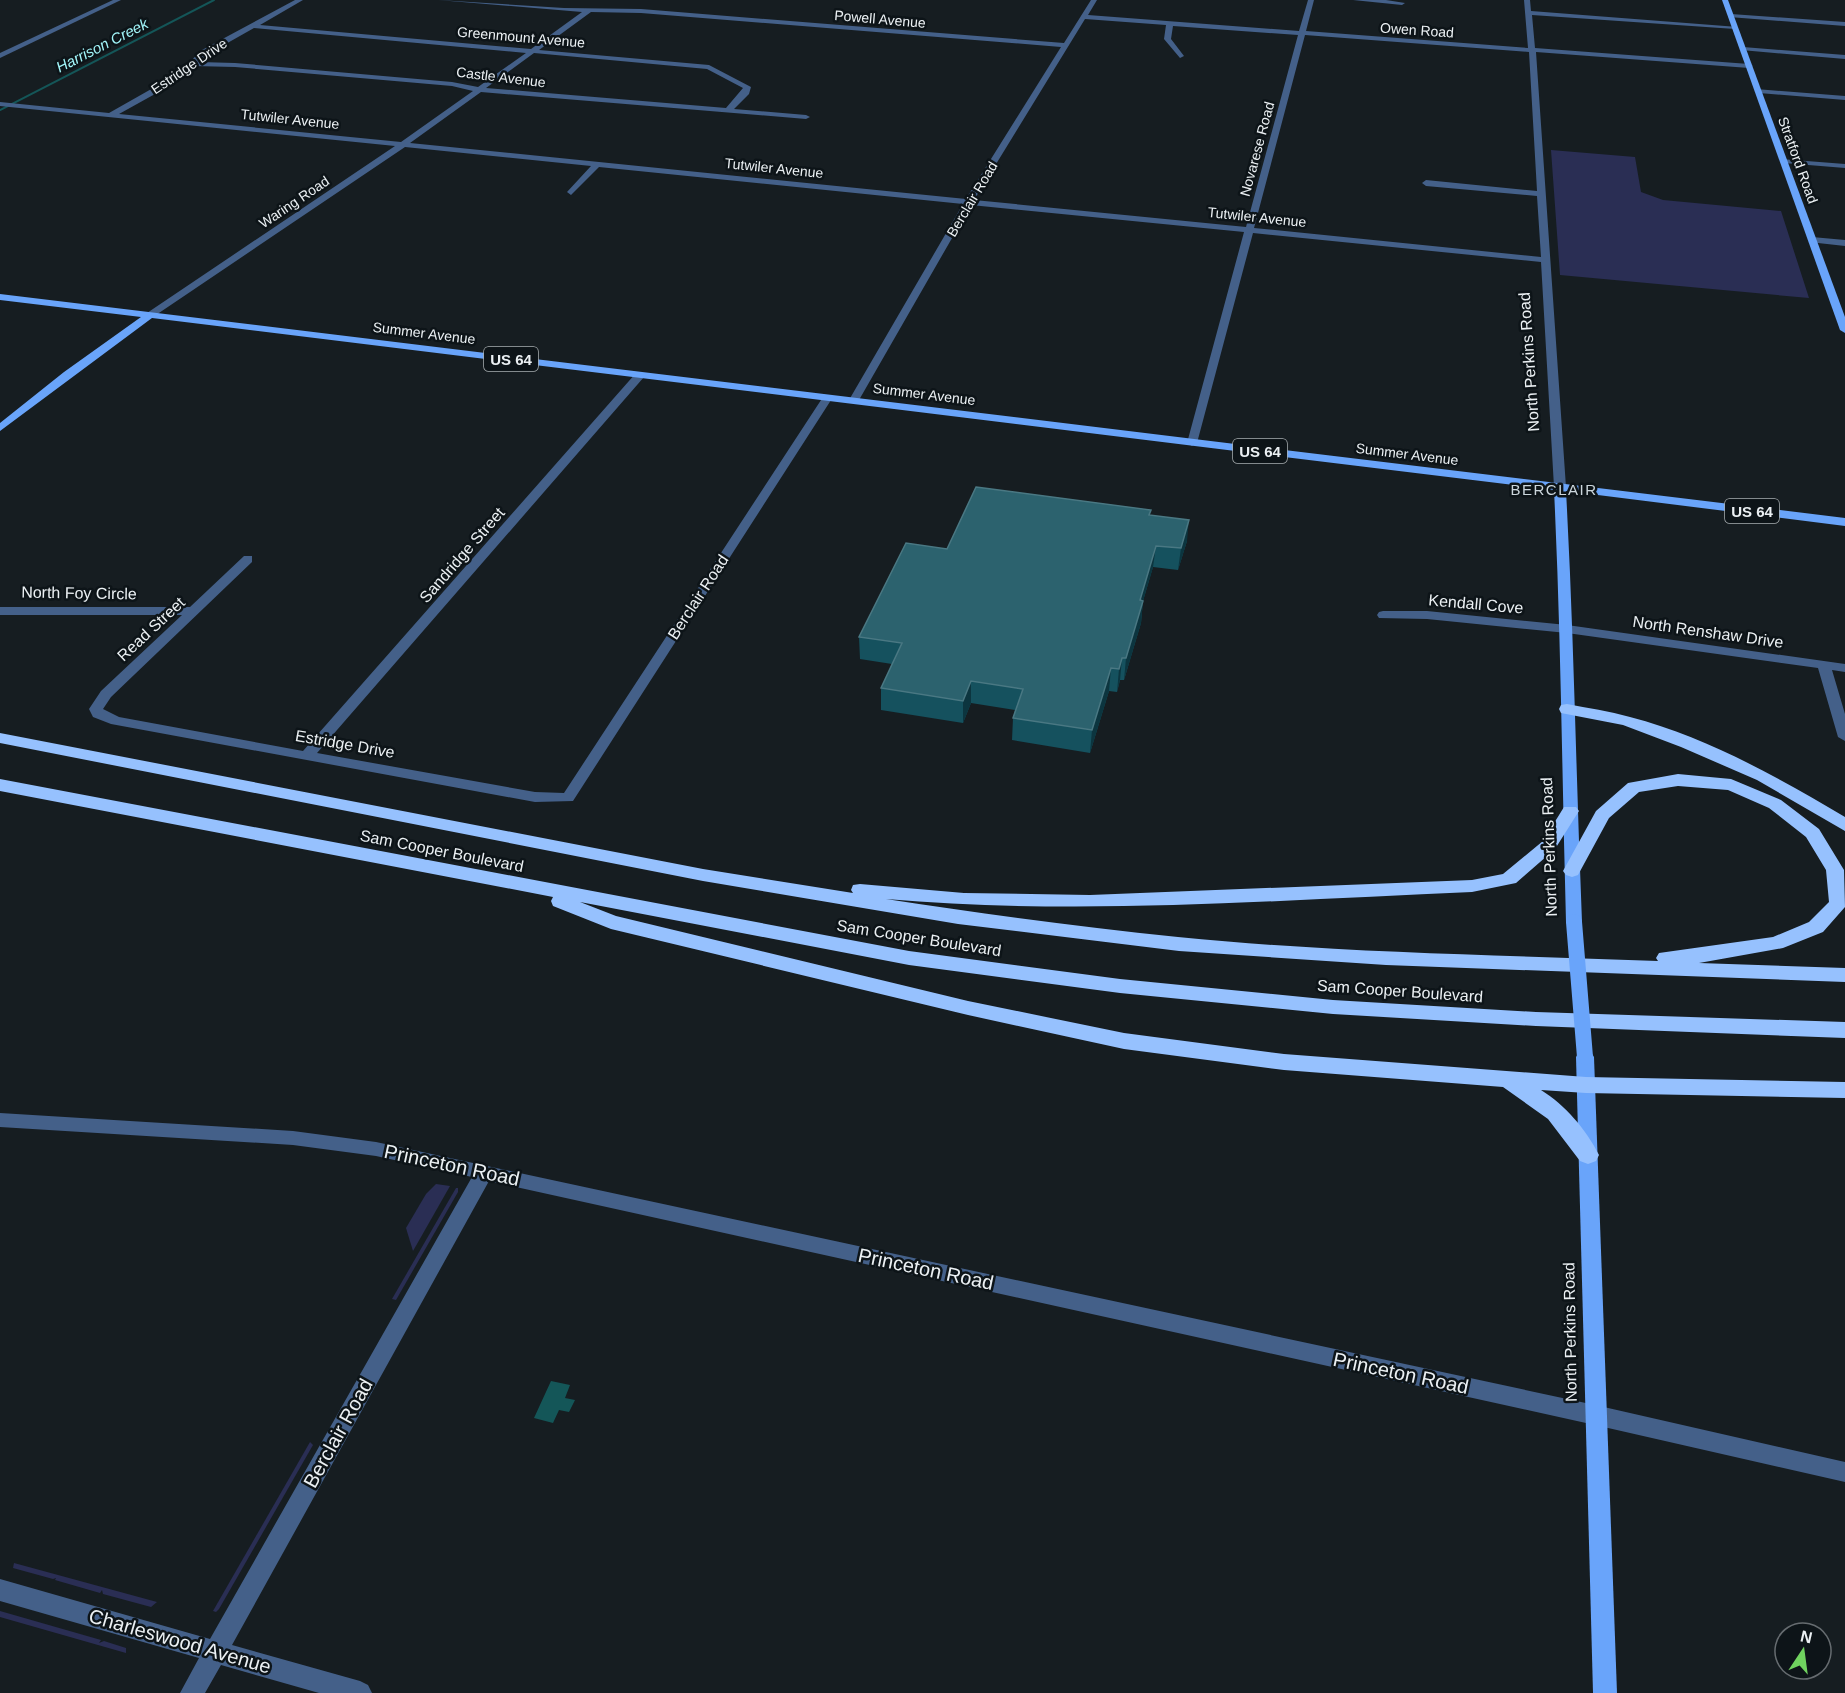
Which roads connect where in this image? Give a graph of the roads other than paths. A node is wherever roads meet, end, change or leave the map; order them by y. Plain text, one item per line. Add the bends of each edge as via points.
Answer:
1 (118, 0) edge
2 (300, 0) edge
3 (441, 0) edge
4 (603, 0) edge
5 (1094, 0) edge
6 (1311, 0) edge
7 (1356, 0) edge
8 (1527, 0) edge
9 (1725, 0) edge
10 (1402, 3) dead end
11 (590, 10) junction
12 (1527, 13) junction
13 (1731, 16) junction
14 (1083, 17) junction
15 (1170, 24) junction
16 (1845, 24) edge
17 (253, 26) junction
18 (1736, 27) junction
19 (1302, 33) junction
20 (1065, 45) junction
21 (1743, 49) junction
22 (535, 50) junction
23 (1532, 50) junction
24 (0, 56) edge
25 (1180, 56) dead end
26 (1845, 57) edge
27 (194, 64) junction
28 (1749, 66) junction
29 (481, 90) junction
30 (1759, 91) junction
31 (1845, 98) edge
32 (0, 104) edge
33 (726, 112) junction
34 (111, 115) junction
35 (806, 117) dead end
36 (404, 144) junction
37 (1784, 161) junction
38 (597, 164) junction
39 (1845, 166) edge
40 (1426, 183) dead end
41 (571, 192) dead end
42 (1541, 194) junction
43 (969, 201) junction
44 (1249, 230) junction
45 (1812, 240) junction
46 (1845, 243) edge
47 (1545, 260) junction
48 (0, 297) edge
49 (150, 315) junction
50 (1845, 330) edge
51 (640, 375) junction
52 (828, 397) junction
53 (854, 400) junction
54 (0, 428) edge
55 (1192, 443) junction
56 (1560, 487) junction
57 (1845, 522) edge
58 (248, 559) dead end
59 (0, 610) edge
60 (193, 611) junction
61 (1383, 615) dead end
62 (1567, 629) junction
63 (1824, 665) junction
64 (1845, 668) edge
65 (1567, 709) junction
66 (116, 721) joint
67 (1845, 737) edge
68 (0, 738) edge
69 (307, 755) junction
70 (0, 785) edge
71 (568, 798) joint
72 (1570, 812) junction
73 (1845, 825) edge
74 (1572, 870) junction
75 (729, 879) junction
76 (522, 886) junction
77 (1546, 964) junction
78 (1845, 975) edge
79 (1845, 1030) edge
80 (1501, 1078) junction
81 (1845, 1090) edge
82 (1586, 1094) junction
83 (0, 1120) edge
84 (1588, 1155) junction
85 (485, 1173) junction
86 (1595, 1415) junction
87 (1845, 1472) edge
88 (0, 1590) edge
89 (215, 1651) junction
90 (192, 1693) edge
91 (360, 1693) edge
92 (1605, 1693) edge

1 - 24 street
2 - 17 street, Estridge Drive
3 - 11 street, Powell Avenue
4 - 11 street, Waring Road
5 - 14 street, Berclair Road
6 - 19 street, Novarese Road
7 - 10 street
8 - 12 street, North Perkins Road
9 - 13 main road, Stratford Road
11 - 20 street, Powell Avenue
11 - 22 street, Waring Road
12 - 18 street
12 - 23 street, North Perkins Road
13 - 16 street
13 - 18 main road, Stratford Road
14 - 15 street, Owen Road
14 - 20 street, Berclair Road
15 - 19 street, Owen Road
15 - 25 street via 1167,39
17 - 22 street, Greenmount Avenue
17 - 27 street, Estridge Drive via 205,52
18 - 21 main road, Stratford Road
19 - 23 street, Owen Road
19 - 44 street, Novarese Road
20 - 43 street, Berclair Road
21 - 26 street
21 - 28 main road, Stratford Road
22 - 29 street, Waring Road
22 - 33 street, Greenmount Avenue via 709,67 747,87
23 - 28 street, Owen Road
23 - 42 street, North Perkins Road
27 - 29 street, Castle Avenue via 452,84
27 - 34 street, Estridge Drive
28 - 30 main road, Stratford Road
29 - 33 street, Castle Avenue
29 - 36 street, Waring Road
30 - 31 street
30 - 37 main road, Stratford Road
32 - 34 street, Tutwiler Avenue
33 - 35 street, Castle Avenue
34 - 36 street, Tutwiler Avenue
36 - 38 street, Tutwiler Avenue
36 - 49 street, Waring Road
37 - 39 street
37 - 45 main road, Stratford Road
38 - 41 street
38 - 43 street, Tutwiler Avenue
40 - 42 street
42 - 47 street, North Perkins Road
43 - 44 street, Tutwiler Avenue
43 - 53 street, Berclair Road
44 - 47 street, Tutwiler Avenue
44 - 55 street, Novarese Road
45 - 46 street
45 - 50 main road, Stratford Road
47 - 56 street, North Perkins Road
48 - 49 main road, Summer Avenue / US 64
49 - 51 main road, Summer Avenue / US 64
49 - 54 main road, Waring Road
51 - 52 main road, Summer Avenue / US 64
51 - 69 street, Sandridge Street
52 - 53 main road, Summer Avenue / US 64
52 - 71 street, Berclair Road
53 - 55 main road, Summer Avenue / US 64
55 - 56 main road, Summer Avenue / US 64
56 - 57 main road, Summer Avenue / US 64
56 - 62 main road, North Perkins Road
58 - 60 street, Read Street
59 - 60 street, North Foy Circle
60 - 66 street, Read Street via 99,702 98,714
61 - 62 street, Kendall Cove via 1427,615
62 - 63 street, North Renshaw Drive
62 - 65 main road, North Perkins Road
63 - 64 street, North Renshaw Drive
63 - 67 street
65 - 72 main road, North Perkins Road
65 - 73 highway via 1627,721 1687,743 1763,776
66 - 69 street, Estridge Drive
68 - 75 highway, Sam Cooper Boulevard
69 - 71 street, Estridge Drive via 536,797
70 - 76 highway, Sam Cooper Boulevard
72 - 74 main road, North Perkins Road
72 - 75 highway via 1549,845 1509,879 1472,886 1090,901 964,899
74 - 77 highway via 1602,815 1634,787 1678,780 1731,785 1775,804 1813,833 1835,870 1838,903 1816,927 1776,943 1697,956
74 - 82 main road, North Perkins Road, bridge
75 - 77 highway, Sam Cooper Boulevard via 958,917 1179,944
76 - 79 highway, Sam Cooper Boulevard via 909,958 1120,986 1357,1008 1536,1019
76 - 80 highway via 611,922 968,1008 1124,1041 1284,1062
77 - 78 highway, Sam Cooper Boulevard
80 - 82 highway
80 - 84 highway via 1538,1096 1566,1122
81 - 82 highway
82 - 84 main road, North Perkins Road
83 - 85 street, Princeton Road via 324,1141
84 - 86 main road, North Perkins Road
85 - 86 street, Princeton Road
85 - 89 street, Berclair Road
86 - 87 street, Princeton Road
86 - 92 main road, North Perkins Road
88 - 89 street, Charleswood Avenue
89 - 90 street, Berclair Road
89 - 91 street, Charleswood Avenue

